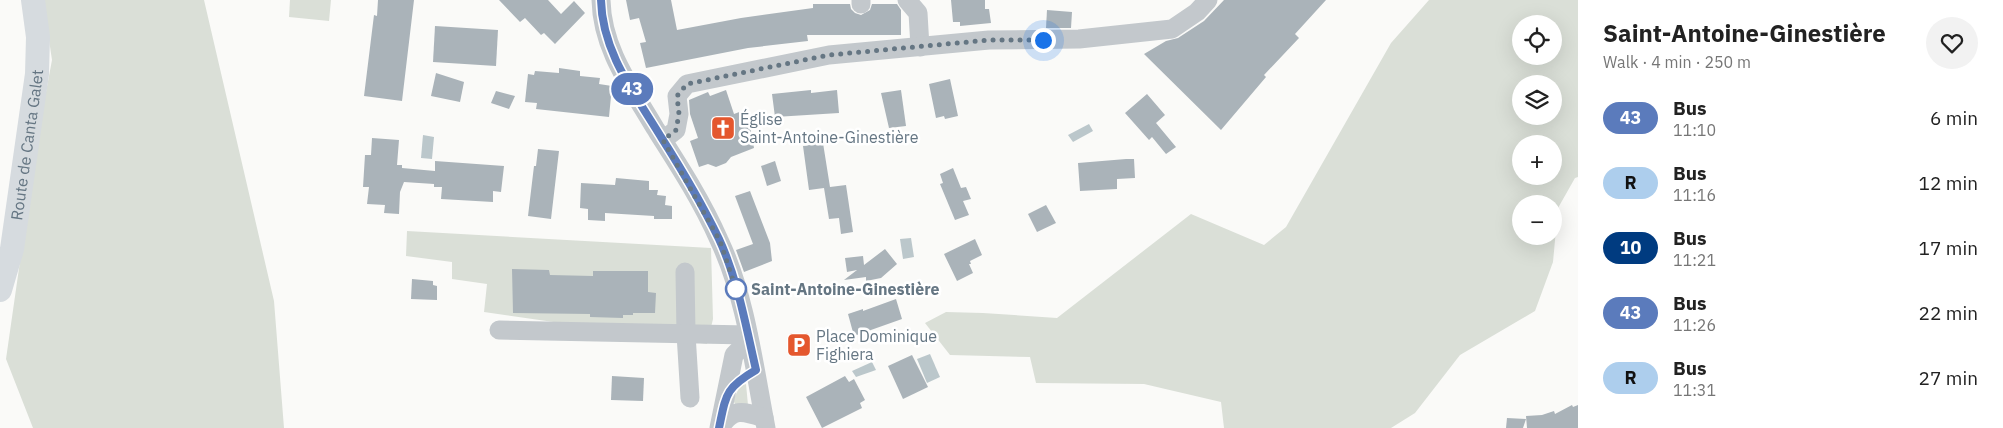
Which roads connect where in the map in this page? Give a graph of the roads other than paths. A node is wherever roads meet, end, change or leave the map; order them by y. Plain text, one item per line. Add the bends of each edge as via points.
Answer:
1 (33, 0) edge
2 (601, 0) edge
3 (907, 0) edge
4 (1208, 0) edge
5 (920, 47) junction
6 (663, 140) junction
7 (685, 272) dead end
8 (0, 290) edge
9 (499, 330) dead end
10 (686, 334) junction
11 (749, 340) junction
12 (756, 370) junction
13 (690, 398) dead end
14 (725, 398) junction
15 (765, 423) edge
16 (720, 428) edge

1 - 8 main road, Route de Canta Galet via 38,36 37,74 12,249
2 - 6 street via 606,33 618,68
3 - 5 street via 918,13
4 - 5 street via 1196,12 1166,30 1079,39 989,40
5 - 6 street via 829,55 687,84 677,96 679,114 676,130
6 - 11 street via 720,241
7 - 10 street
9 - 10 street
10 - 11 street
10 - 13 street
11 - 12 street
11 - 14 street via 734,355
12 - 14 street via 737,381
12 - 15 street
14 - 16 street
15 - 16 street via 750,413 732,414 726,417

